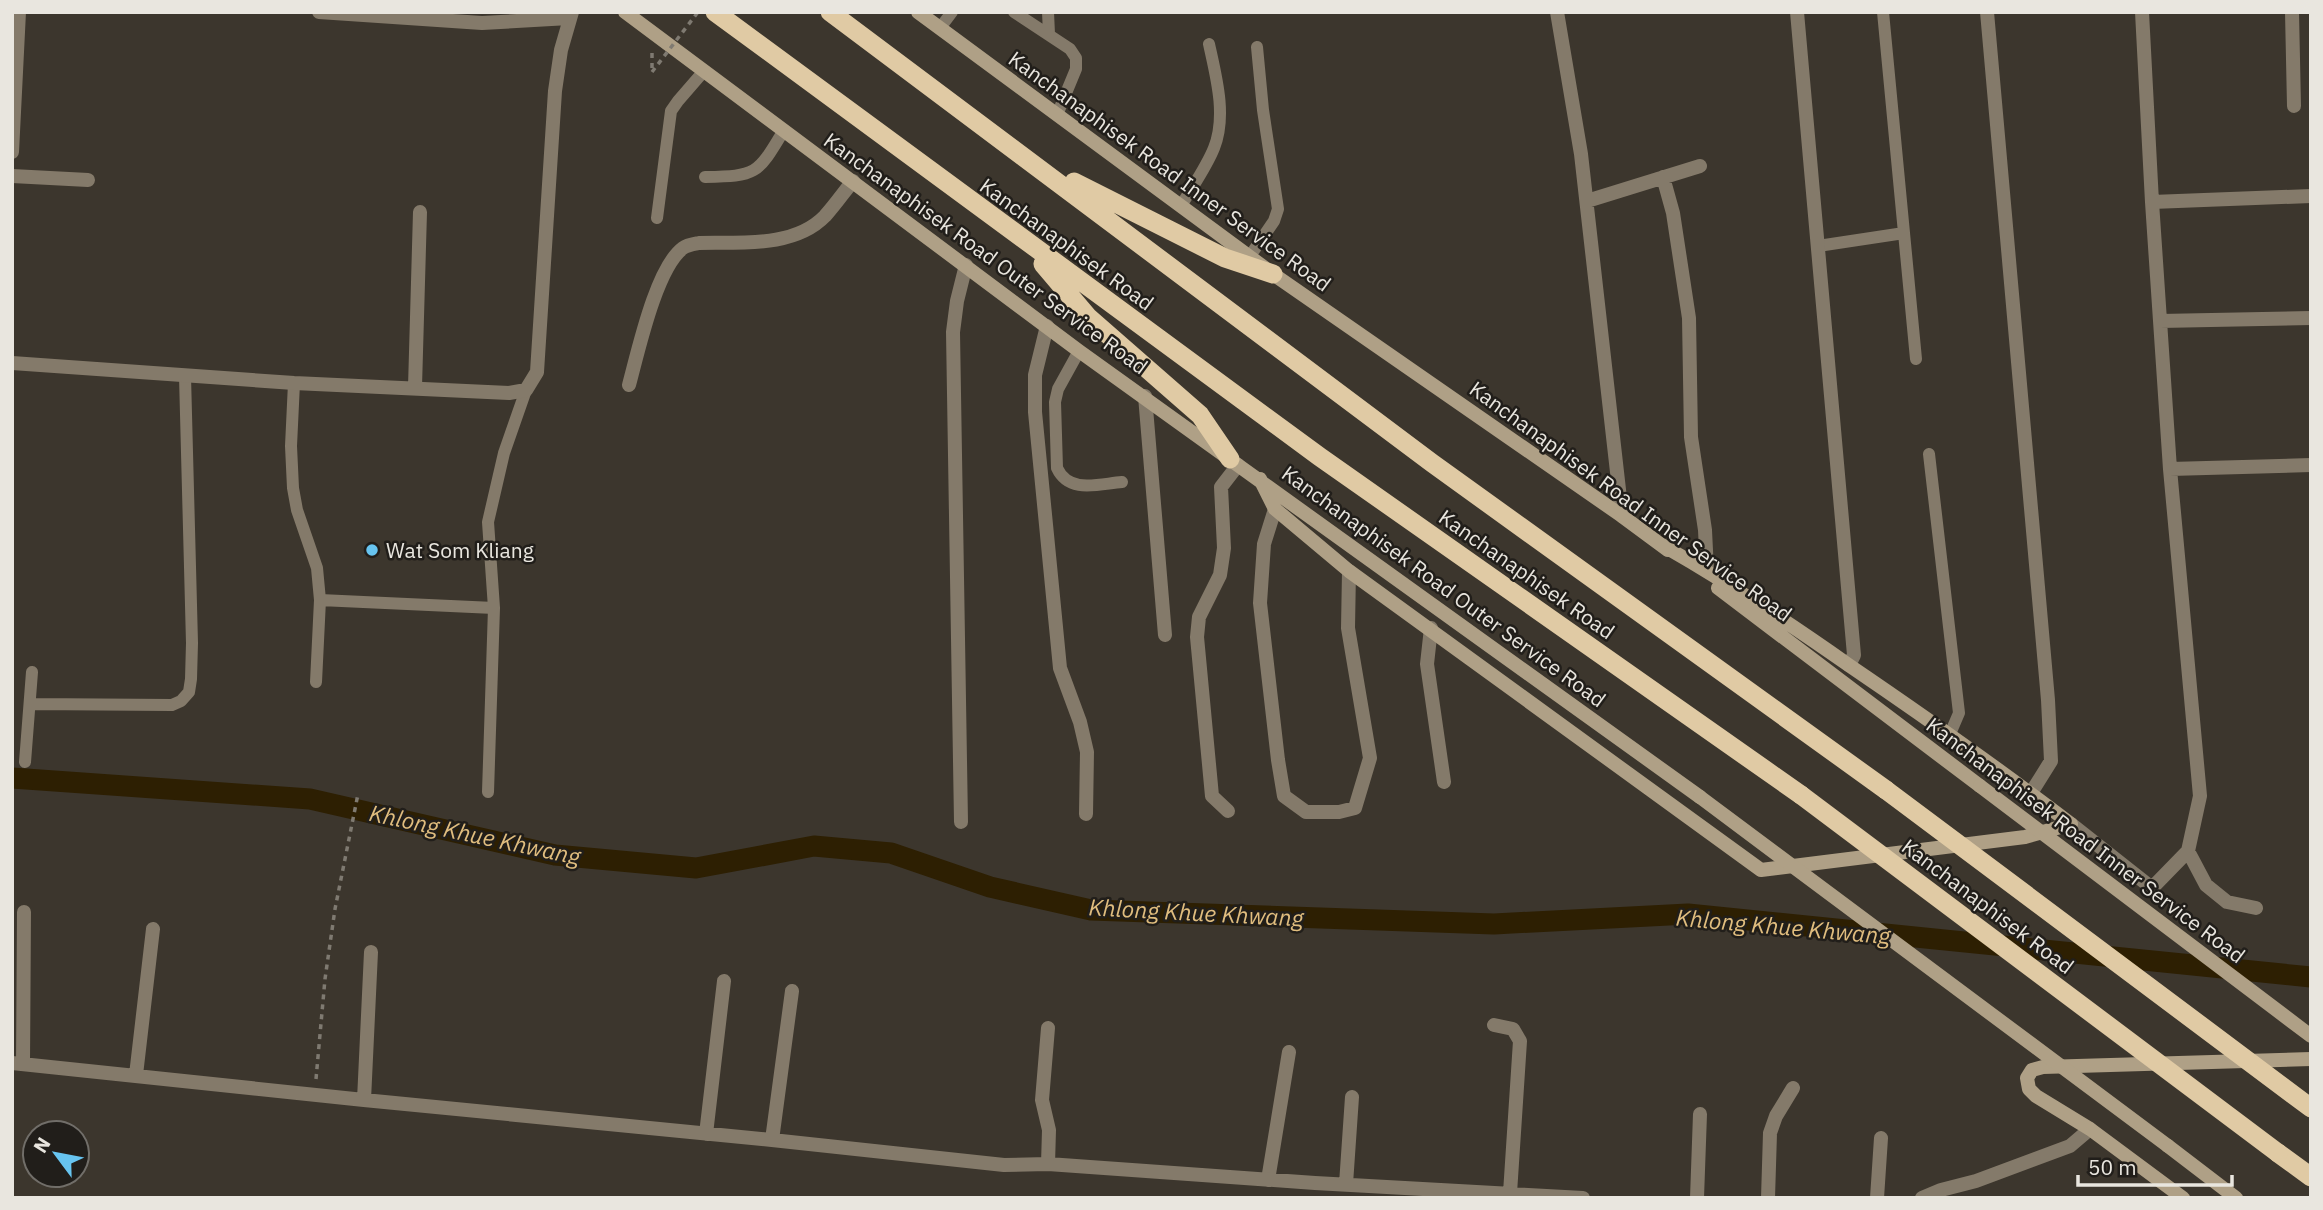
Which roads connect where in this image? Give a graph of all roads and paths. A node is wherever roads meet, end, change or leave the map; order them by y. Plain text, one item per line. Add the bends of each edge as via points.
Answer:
1 (19, 12) edge
2 (319, 12) edge
3 (625, 12) edge
4 (698, 12) edge
5 (715, 12) edge
6 (830, 12) edge
7 (918, 12) edge
8 (952, 12) edge
9 (1014, 12) edge
10 (1048, 12) edge
11 (1557, 12) edge
12 (1797, 12) edge
13 (1883, 12) edge
14 (1987, 12) edge
15 (2142, 12) edge
16 (2292, 12) edge
17 (570, 15) edge
18 (940, 28) junction
19 (1049, 34) junction
20 (1209, 44) dead end
21 (1257, 47) dead end
22 (704, 71) junction
23 (652, 72) dead end
24 (2294, 106) dead end
25 (1056, 115) junction
26 (784, 130) junction
27 (12, 152) edge
28 (1027, 158) junction
29 (1700, 166) dead end
30 (12, 176) edge
31 (705, 177) dead end
32 (1663, 177) junction
33 (88, 180) dead end
34 (853, 181) junction
35 (2311, 196) edge
36 (1587, 201) junction
37 (2152, 202) junction
38 (1181, 206) junction
39 (420, 212) dead end
40 (657, 218) dead end
41 (1904, 233) junction
42 (1025, 242) junction
43 (1818, 246) junction
44 (1250, 256) junction
45 (966, 265) junction
46 (1273, 274) junction
47 (2311, 318) edge
48 (2160, 321) junction
49 (1048, 326) junction
50 (1079, 351) junction
51 (1916, 359) dead end
52 (12, 363) edge
53 (185, 376) junction
54 (294, 383) junction
55 (629, 385) dead end
56 (415, 387) junction
57 (526, 390) junction
58 (1145, 396) junction
59 (1929, 454) dead end
60 (1234, 462) junction
61 (2311, 465) edge
62 (2171, 469) junction
63 (1259, 478) junction
64 (1122, 482) dead end
65 (1275, 509) junction
66 (1622, 516) junction
67 (1662, 545) junction
68 (1349, 571) junction
69 (1707, 571) junction
70 (320, 600) junction
71 (494, 608) junction
72 (1431, 628) junction
73 (1165, 635) dead end
74 (1849, 665) junction
75 (32, 672) dead end
76 (316, 682) dead end
77 (30, 704) junction
78 (1950, 734) junction
79 (25, 762) dead end
80 (1444, 782) dead end
81 (488, 792) dead end
82 (2031, 793) junction
83 (358, 794) dead end
84 (1228, 811) dead end
85 (1086, 814) dead end
86 (961, 822) dead end
87 (2071, 824) junction
88 (2188, 851) junction
89 (2256, 908) dead end
90 (24, 912) dead end
91 (153, 929) dead end
92 (371, 952) dead end
93 (724, 981) dead end
94 (792, 991) dead end
95 (1494, 1025) dead end
96 (1048, 1028) dead end
97 (2311, 1036) edge
98 (1289, 1052) dead end
99 (2311, 1059) edge
100 (18, 1064) edge
101 (136, 1075) junction
102 (1793, 1088) dead end
103 (315, 1096) junction
104 (1352, 1097) dead end
105 (364, 1100) junction
106 (2311, 1108) edge
107 (1700, 1114) dead end
108 (2090, 1129) junction
109 (706, 1133) junction
110 (1881, 1138) dead end
111 (772, 1139) junction
112 (1048, 1164) junction
113 (2311, 1177) edge
114 (1268, 1180) junction
115 (1346, 1184) junction
116 (1510, 1193) junction
117 (1583, 1198) edge
118 (1698, 1198) edge
119 (1768, 1198) edge
120 (1877, 1198) edge
121 (1922, 1198) edge
122 (2183, 1198) edge
123 (2236, 1198) edge

1 - 27 street
2 - 17 street via 482,23
3 - 22 main road, Kanchanaphisek Road Outer Service Road
4 - 23 path, bridge
5 - 42 highway, Kanchanaphisek Road
6 - 28 highway, Kanchanaphisek Road
7 - 18 main road, Kanchanaphisek Road Inner Service Road
8 - 18 lane
9 - 19 lane
10 - 19 lane
11 - 36 street
12 - 43 street
13 - 41 lane
14 - 82 street via 2050,725 2052,761
15 - 37 street
16 - 24 street
17 - 57 street via 555,91 537,372
18 - 25 main road, Kanchanaphisek Road Inner Service Road
19 - 25 lane via 1076,58 1076,69
20 - 38 lane via 1220,116 1215,147
21 - 44 lane via 1278,209
22 - 26 main road, Kanchanaphisek Road Outer Service Road
22 - 40 lane via 671,111
25 - 38 main road, Kanchanaphisek Road Inner Service Road
26 - 31 lane via 753,172 739,177
26 - 34 main road, Kanchanaphisek Road Outer Service Road
28 - 46 highway via 1213,253
28 - 106 highway, Kanchanaphisek Road, bridge via 1432,463 1886,790
29 - 32 street
30 - 33 street
32 - 36 street
32 - 69 street via 1689,318 1691,437
34 - 45 main road, Kanchanaphisek Road Outer Service Road
34 - 55 street via 824,218 787,238 685,246 674,257 650,309
35 - 37 street
36 - 66 street
37 - 48 street
38 - 44 main road, Kanchanaphisek Road Inner Service Road
39 - 56 street
41 - 43 lane
41 - 51 lane
42 - 60 highway via 1088,317 1200,415
42 - 113 highway, Kanchanaphisek Road, bridge via 1320,457 1801,794
43 - 74 street via 1854,655
44 - 46 main road, Kanchanaphisek Road Inner Service Road
45 - 49 main road, Kanchanaphisek Road Outer Service Road
45 - 86 street via 953,332
46 - 66 main road, Kanchanaphisek Road Inner Service Road
47 - 48 street
48 - 62 street
49 - 50 main road, Kanchanaphisek Road Outer Service Road
49 - 85 street via 1035,375 1035,412 1059,668 1087,752
50 - 58 main road, Kanchanaphisek Road Outer Service Road
50 - 64 lane via 1055,402 1057,468 1062,478 1074,485
52 - 53 street
53 - 54 street
53 - 77 lane via 192,643 189,692 172,705
54 - 56 street
54 - 70 lane via 293,488 317,568
56 - 57 street
57 - 71 lane via 504,453 488,522
58 - 60 main road, Kanchanaphisek Road Outer Service Road
58 - 73 street
59 - 78 lane via 1959,713
60 - 63 main road, Kanchanaphisek Road Outer Service Road
60 - 84 street via 1221,487 1224,548 1220,575 1199,617 1197,637 1212,796
61 - 62 street
62 - 88 street via 2200,796
63 - 65 main road
63 - 123 main road, Kanchanaphisek Road Outer Service Road, bridge via 1700,797
65 - 68 main road
65 - 68 street via 1261,570 1263,639 1284,796 1306,812 1355,808 1370,758 1348,628
66 - 67 main road, Kanchanaphisek Road Inner Service Road
67 - 69 main road
67 - 97 main road, Kanchanaphisek Road Inner Service Road, bridge
68 - 72 main road
69 - 74 main road
70 - 71 lane
70 - 76 lane
71 - 81 lane
72 - 80 street via 1427,664
72 - 87 main road via 1761,870 2025,837
74 - 78 main road
75 - 77 lane
77 - 79 lane
78 - 82 main road
82 - 87 main road
83 - 103 path via 325,979
87 - 88 street via 2152,888
88 - 89 street via 2206,885 2227,902
90 - 100 street
91 - 101 street
92 - 105 street
93 - 109 street
94 - 111 street
95 - 116 street via 1513,1029 1520,1041
96 - 112 street via 1042,1100 1049,1130
98 - 114 street
99 - 108 main road via 2032,1070 2027,1077 2029,1089
100 - 101 street
101 - 103 street
102 - 119 street via 1770,1133
103 - 105 street
104 - 115 street
105 - 109 street
107 - 118 street
108 - 121 street via 2070,1146
108 - 122 main road
109 - 111 street
110 - 120 street
111 - 112 street via 1004,1165
112 - 114 street
114 - 115 street
115 - 116 street
116 - 117 street

